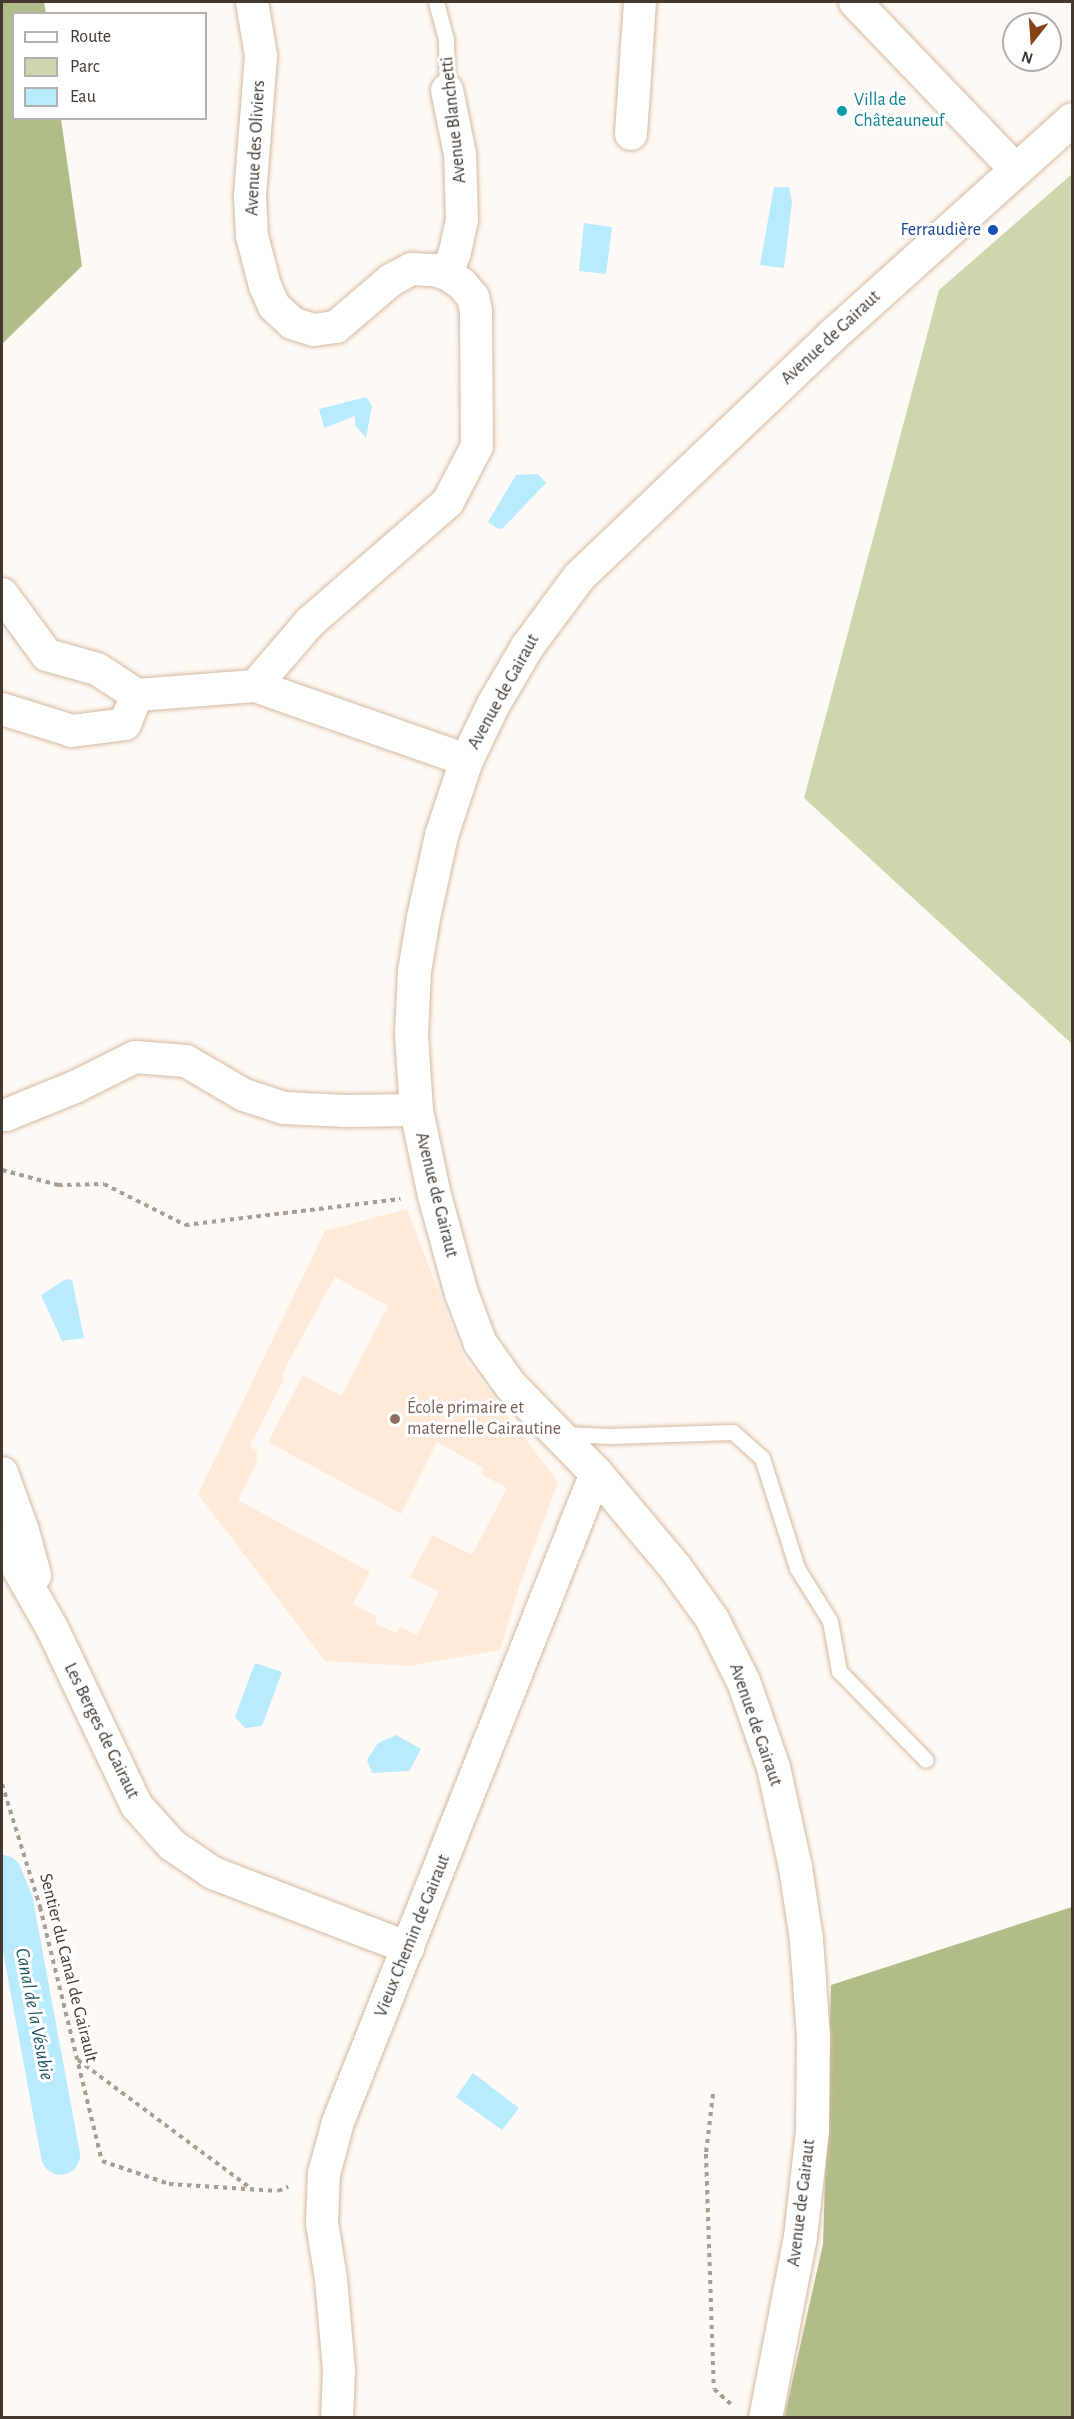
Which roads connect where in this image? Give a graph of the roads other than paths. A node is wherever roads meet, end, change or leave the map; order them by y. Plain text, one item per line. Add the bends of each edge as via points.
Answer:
1 (252, 2) edge
2 (436, 2) edge
3 (639, 2) edge
4 (855, 2) edge
5 (447, 90) joint
6 (1072, 119) edge
7 (631, 134) dead end
8 (1016, 170) junction
9 (447, 274) junction
10 (2, 594) edge
11 (255, 686) junction
12 (137, 695) junction
13 (2, 709) edge
14 (466, 760) junction
15 (416, 1110) junction
16 (2, 1115) edge
17 (557, 1434) junction
18 (2, 1473) edge
19 (596, 1473) junction
20 (2, 1540) edge
21 (46, 1617) junction
22 (926, 1760) dead end
23 (408, 1948) junction
24 (751, 2414) edge
25 (337, 2418) edge

1 - 9 street, Avenue des Oliviers via 261,56 250,197 252,236 274,306 292,323 314,330 336,327 390,280 412,269
2 - 5 lane, Avenue Blanchetti via 446,40
3 - 7 street
4 - 8 street
5 - 9 street, Avenue Blanchetti via 460,154 462,220
6 - 8 street, Avenue de Gairaut
8 - 14 street, Avenue de Gairaut via 831,336 579,576 527,646
9 - 11 street via 473,297 477,446 448,502 310,622
10 - 12 street via 47,655 97,669
11 - 12 street
11 - 14 street
12 - 13 street via 124,724 72,731
14 - 15 street, Avenue de Gairaut via 441,835 414,971 411,1034
15 - 16 street via 284,1108 244,1095 186,1061 135,1057 75,1087
15 - 17 street, Avenue de Gairaut via 434,1195 461,1293 480,1343 510,1385
17 - 19 street, Avenue de Gairaut
17 - 22 lane via 733,1432 762,1458 797,1568 830,1621 839,1671
18 - 21 street via 23,1531
19 - 23 street, Vieux Chemin de Gairaut
19 - 24 street, Avenue de Gairaut via 674,1566 712,1619 743,1681 773,1767 807,1939 813,2037 812,2130 800,2236
20 - 21 street, Les Berges de Gairaut
21 - 23 street, Les Berges de Gairaut via 136,1806 172,1845 213,1873
23 - 25 street, Vieux Chemin de Gairaut via 338,2122 324,2174 322,2223 339,2370

